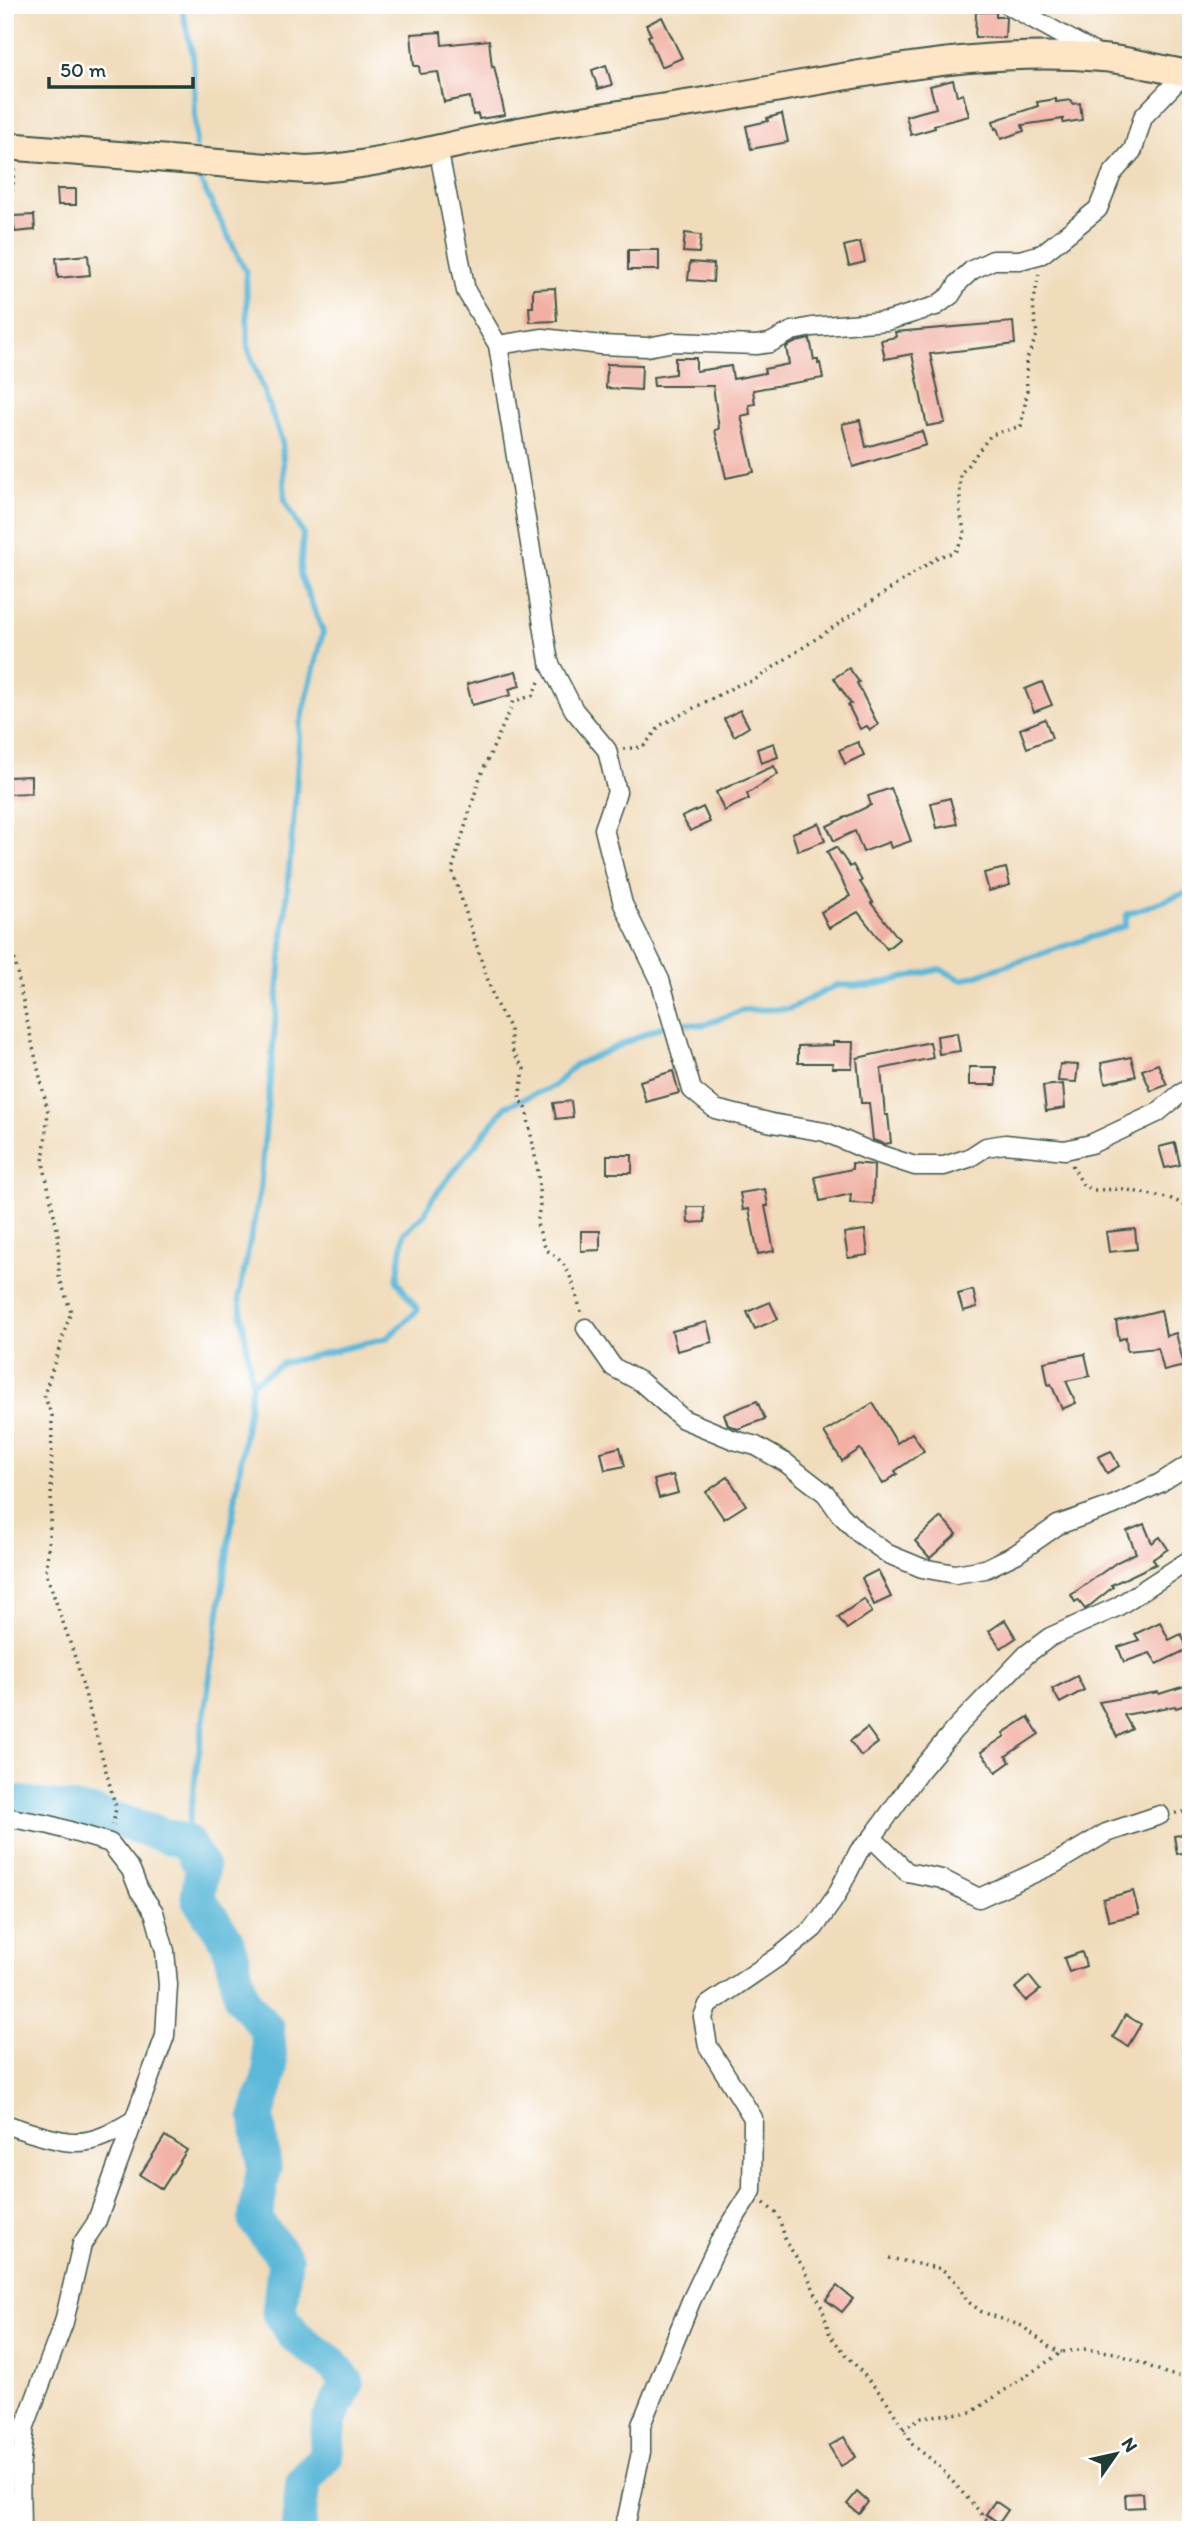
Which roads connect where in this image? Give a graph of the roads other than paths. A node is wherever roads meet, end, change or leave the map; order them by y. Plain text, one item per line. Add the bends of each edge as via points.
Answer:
1 (1008, 5) edge
2 (1103, 58) junction
3 (1188, 74) edge
4 (12, 147) edge
5 (438, 148) junction
6 (498, 345) junction
7 (1191, 1088) edge
8 (586, 1328) road end
9 (1191, 1463) edge
10 (1191, 1559) edge
11 (1160, 1815) dead end
12 (5, 1817) edge
13 (872, 1838) junction
14 (134, 2120) junction
15 (5, 2123) edge
16 (21, 2530) edge
17 (622, 2530) edge

1 - 2 street
2 - 3 street
2 - 5 street via 1020,56 874,70
3 - 6 street via 1143,117 1133,150 1112,174 1098,209 1042,254 993,260 972,270 936,306 887,321 792,331 756,345 674,342 647,347 544,338
4 - 5 street via 306,170 348,168
5 - 6 street via 466,290
6 - 7 street via 549,662 574,710 607,750 617,792 604,830 623,904 660,980 692,1090 715,1109 825,1132 915,1166 944,1166 986,1147 1005,1144 1065,1150 1091,1144 1157,1113
8 - 9 street via 613,1367 641,1382 683,1419 786,1462 826,1494 860,1534 888,1554 922,1568 955,1574 985,1569 1058,1525 1114,1505
10 - 13 street via 1117,1607 1050,1637 1027,1654 919,1772
11 - 13 street via 1106,1833 1054,1864 979,1898 942,1879 907,1872
12 - 14 street via 110,1843 154,1912 168,1985 164,2036
13 - 17 street via 859,1851 814,1928 704,2011 708,2046 752,2118 752,2191 696,2290 641,2425 641,2452
14 - 15 street via 105,2136 76,2142
14 - 16 street via 96,2223 82,2244 64,2322 25,2426

